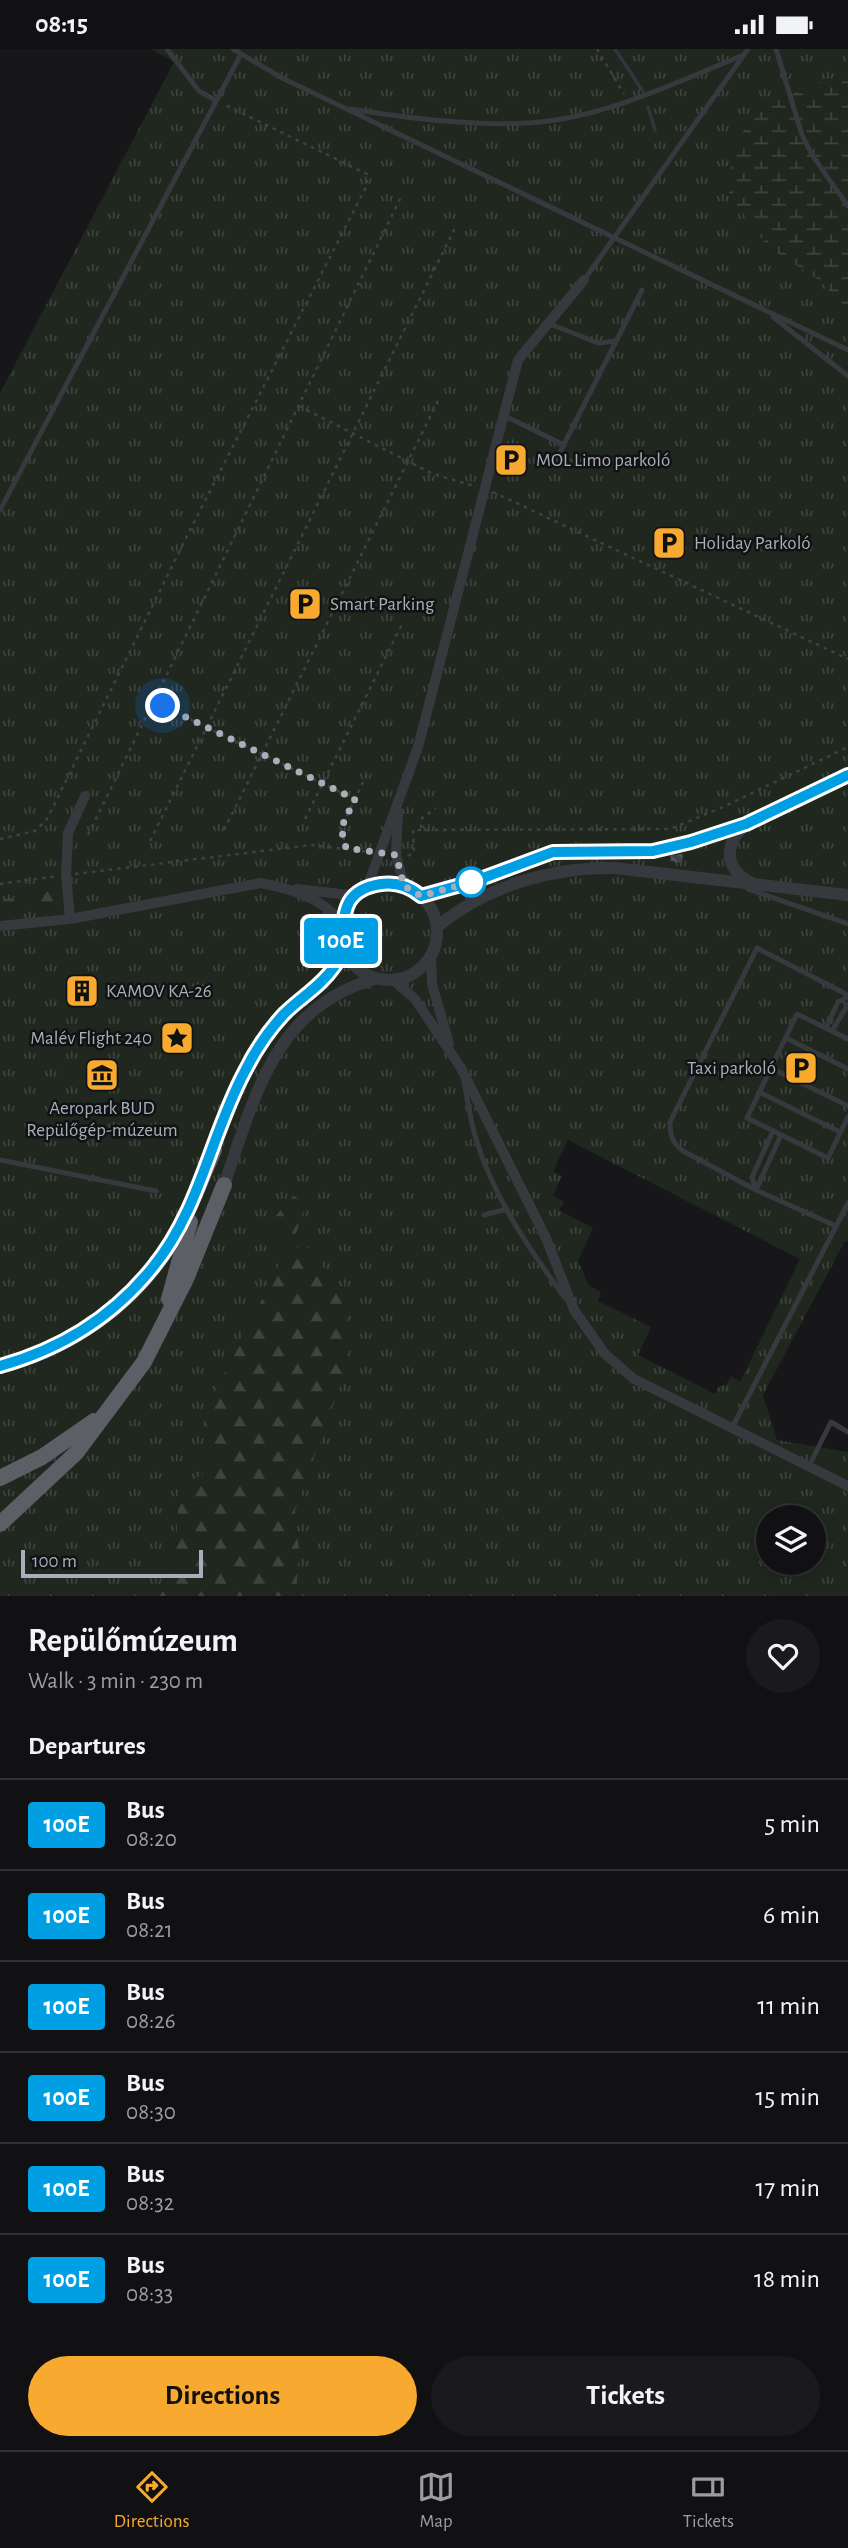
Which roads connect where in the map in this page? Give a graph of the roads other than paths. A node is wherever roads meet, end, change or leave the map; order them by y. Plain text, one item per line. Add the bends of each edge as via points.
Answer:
1 (167, 49) edge
2 (233, 49) edge
3 (748, 49) edge
4 (776, 49) edge
5 (241, 54) junction
6 (741, 56) junction
7 (215, 100) junction
8 (344, 108) junction
9 (848, 206) edge
10 (615, 238) junction
11 (584, 280) joint
12 (642, 290) dead end
13 (765, 311) junction
14 (550, 324) junction
15 (616, 341) junction
16 (848, 350) edge
17 (848, 376) edge
18 (505, 416) junction
19 (564, 445) junction
20 (555, 462) dead end
21 (0, 510) edge
22 (848, 776) edge
23 (85, 796) dead end
24 (399, 801) junction
25 (746, 824) junction
26 (728, 882) junction
27 (404, 886) junction
28 (758, 886) junction
29 (286, 888) junction
30 (362, 892) junction
31 (848, 895) edge
32 (421, 896) junction
33 (70, 919) junction
34 (341, 922) junction
35 (848, 924) edge
36 (0, 926) edge
37 (437, 927) junction
38 (344, 950) junction
39 (430, 956) junction
40 (376, 979) junction
41 (393, 980) junction
42 (848, 996) edge
43 (848, 1004) edge
44 (829, 1030) junction
45 (786, 1038) junction
46 (848, 1039) edge
47 (453, 1055) junction
48 (461, 1068) junction
49 (771, 1068) junction
50 (848, 1069) edge
51 (759, 1092) junction
52 (848, 1106) edge
53 (848, 1117) edge
54 (774, 1131) junction
55 (841, 1132) junction
56 (780, 1135) junction
57 (214, 1150) junction
58 (0, 1160) edge
59 (224, 1185) joint
60 (756, 1190) junction
61 (156, 1191) dead end
62 (848, 1203) edge
63 (506, 1209) junction
64 (484, 1215) dead end
65 (836, 1226) junction
66 (574, 1310) junction
67 (162, 1328) junction
68 (0, 1366) edge
69 (107, 1412) junction
70 (732, 1428) junction
71 (848, 1431) edge
72 (809, 1466) junction
73 (0, 1478) edge
74 (848, 1486) edge
75 (0, 1524) edge

1 - 7 lane via 199,91
2 - 5 lane
3 - 6 lane
4 - 9 lane via 802,135
5 - 7 lane
5 - 8 lane
6 - 8 lane via 584,114 528,123 462,123
6 - 10 lane
7 - 21 lane
8 - 10 lane
10 - 11 lane
10 - 13 lane
11 - 14 street
12 - 15 lane
13 - 16 lane
13 - 17 lane
14 - 15 lane via 598,343
14 - 18 street via 519,360
15 - 19 lane
18 - 19 lane
18 - 24 street via 418,747
19 - 20 lane
22 - 25 street
23 - 33 street via 68,833
24 - 27 street via 396,855
24 - 30 street
25 - 28 street via 729,845 729,857 741,878
25 - 32 street via 653,851 553,852
26 - 28 street
26 - 35 lane
26 - 37 street via 614,868 565,871 479,897
27 - 30 street via 385,884
27 - 32 street
28 - 31 street
29 - 30 street
29 - 33 street via 248,883
29 - 34 street via 320,902
30 - 34 street
32 - 37 street
33 - 36 street
34 - 38 street
37 - 39 street
38 - 40 street via 356,968
38 - 57 street via 325,979 284,1014 251,1061
39 - 41 street via 411,975
39 - 47 street via 434,997
40 - 41 street
40 - 59 street via 331,996 299,1021 283,1041 265,1073
41 - 47 street via 415,999
42 - 44 lane via 838,1002
42 - 60 lane via 757,948 670,1122 675,1145
43 - 44 lane
44 - 45 lane via 797,1014
44 - 46 lane
45 - 49 lane
45 - 50 lane
47 - 48 street
48 - 63 lane via 476,1141
48 - 66 street via 546,1238
49 - 51 lane
49 - 52 lane
51 - 54 lane via 747,1118
51 - 55 lane
53 - 55 lane
54 - 56 lane
54 - 60 lane via 752,1177
55 - 56 lane via 828,1158
56 - 60 lane
57 - 67 highway via 179,1255
57 - 68 highway via 180,1226 138,1285 79,1334
58 - 61 lane
59 - 67 highway
60 - 65 lane
62 - 65 lane
63 - 64 lane
63 - 66 lane
65 - 70 lane
66 - 70 street via 606,1354 634,1379
67 - 69 highway via 144,1362
69 - 73 highway via 42,1457
69 - 75 highway via 76,1453
70 - 72 street
71 - 72 lane via 831,1422
72 - 74 street

